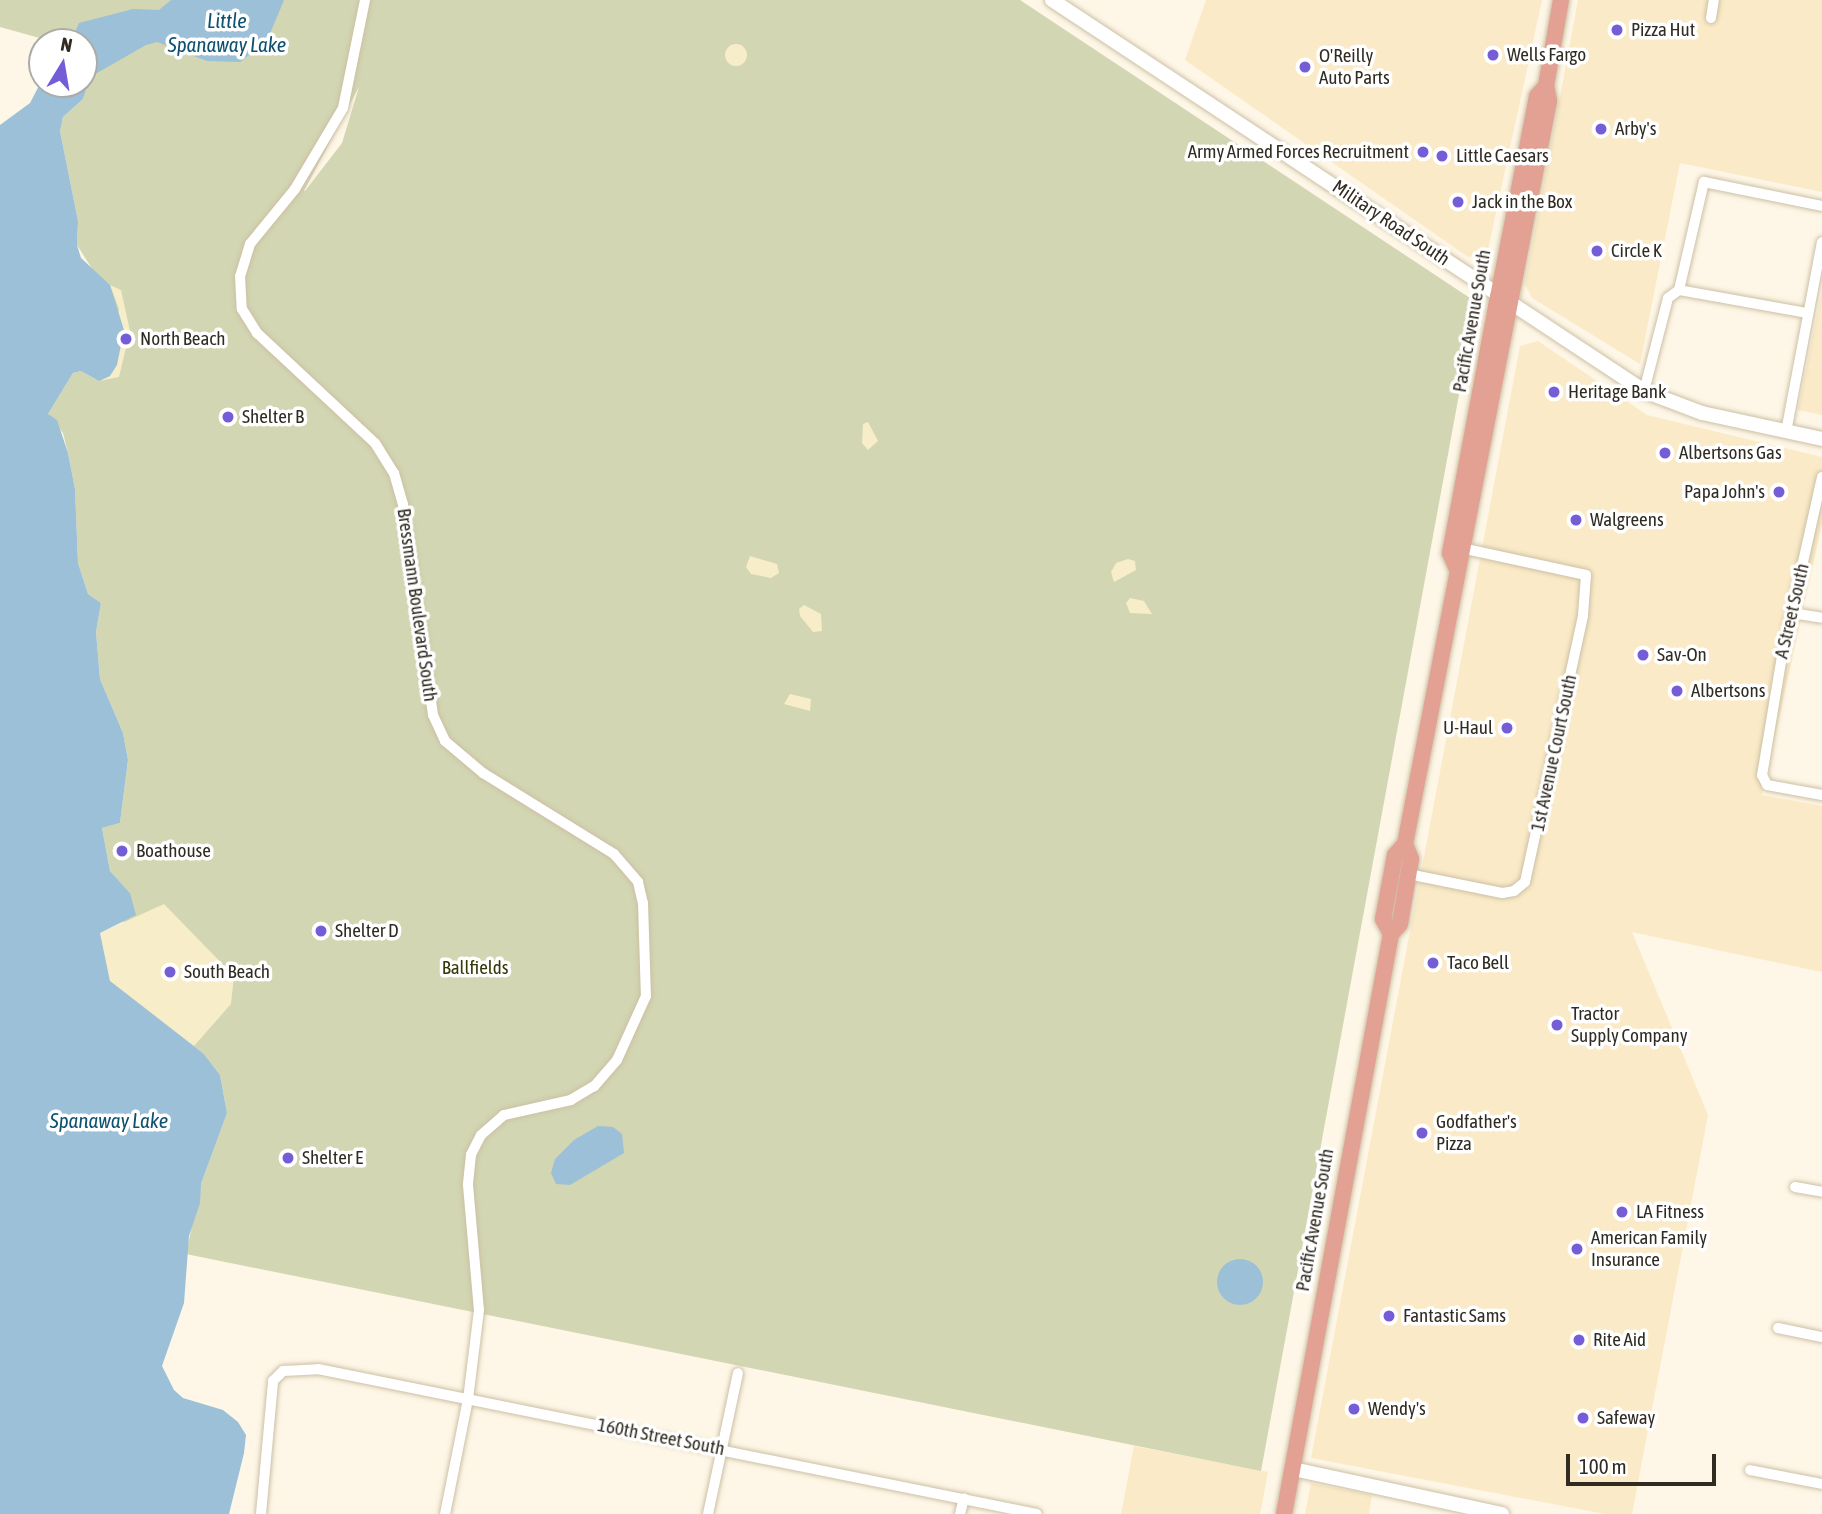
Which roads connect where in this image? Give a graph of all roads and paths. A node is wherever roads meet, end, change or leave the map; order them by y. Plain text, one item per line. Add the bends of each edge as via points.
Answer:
1 (365, 0) edge
2 (1561, 0) edge
3 (1714, 0) edge
4 (1058, 2) edge
5 (1711, 18) dead end
6 (1822, 206) edge
7 (1822, 242) edge
8 (1679, 290) junction
9 (1504, 301) junction
10 (1807, 313) junction
11 (1644, 391) junction
12 (1786, 432) junction
13 (1822, 439) edge
14 (1822, 477) edge
15 (1466, 549) junction
16 (1457, 567) junction
17 (1792, 613) junction
18 (1822, 618) edge
19 (1822, 795) edge
20 (1405, 844) junction
21 (1408, 874) junction
22 (1391, 934) junction
23 (1795, 1187) dead end
24 (1822, 1192) edge
25 (1778, 1328) dead end
26 (1822, 1337) edge
27 (738, 1373) dead end
28 (468, 1399) junction
29 (723, 1450) junction
30 (1293, 1469) junction
31 (1750, 1470) dead end
32 (1822, 1484) edge
33 (964, 1498) junction
34 (261, 1514) edge
35 (446, 1514) edge
36 (708, 1514) edge
37 (960, 1514) edge
38 (1037, 1514) edge
39 (1284, 1514) edge
40 (1502, 1514) edge

1 - 28 street, Bressmann Boulevard South via 343,108 295,189 250,244 240,276 242,309 257,333 375,443 394,473 403,504 433,715 445,741 482,773 614,854 638,882 643,903 646,996 617,1060 582,1094 510,1111 494,1121 474,1145 468,1185 480,1292
2 - 9 main road, Pacific Avenue South via 1546,86 1549,101
3 - 5 street
4 - 9 main road, Military Road South
6 - 8 street via 1704,182
7 - 10 street
8 - 10 street
8 - 11 street via 1668,298
9 - 11 main road, Military Road South
9 - 15 main road, Pacific Avenue South
9 - 16 main road, Pacific Avenue South via 1450,554
10 - 12 street
11 - 12 main road, Military Road South via 1702,413
12 - 13 main road, Military Road South
14 - 17 street, A Street South
15 - 16 main road, Pacific Avenue South
15 - 21 street, 1st Avenue Court South via 1586,575 1583,615 1531,862 1519,888 1502,893
16 - 20 main road, Pacific Avenue South
17 - 18 street
17 - 19 street, A Street South via 1762,775 1767,785
20 - 21 main road, Pacific Avenue South via 1411,859
20 - 22 main road, Pacific Avenue South via 1395,855 1383,919
21 - 22 main road, Pacific Avenue South via 1400,924
22 - 30 main road, Pacific Avenue South
23 - 24 street
25 - 26 street
27 - 29 street
28 - 29 street, 160th Street South
28 - 34 street, 160th Street South via 318,1369 284,1371 275,1376 270,1390
28 - 35 street, Bressmann Boulevard South
29 - 33 street, 160th Street South
29 - 36 street
30 - 39 main road, Pacific Avenue South
30 - 40 main road
31 - 32 street
33 - 37 street
33 - 38 street, 160th Street South

